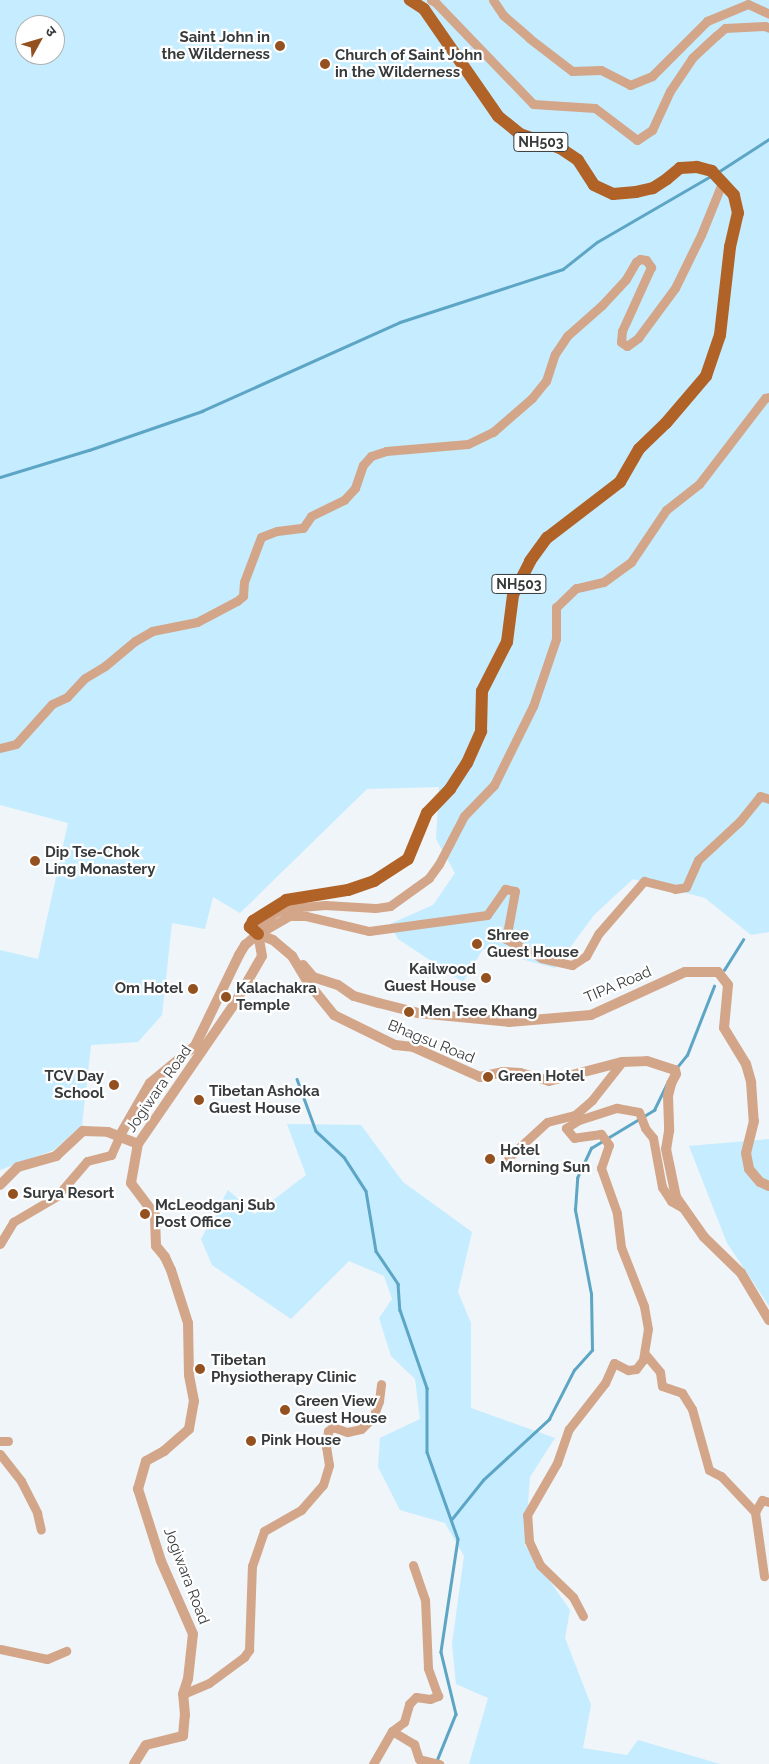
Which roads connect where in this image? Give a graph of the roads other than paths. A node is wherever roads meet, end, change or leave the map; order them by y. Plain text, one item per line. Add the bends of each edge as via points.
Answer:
1 (410, 0) edge
2 (431, 0) edge
3 (493, 0) edge
4 (769, 14) edge
5 (769, 28) edge
6 (718, 178) junction
7 (769, 397) edge
8 (0, 748) edge
9 (769, 800) edge
10 (258, 934) junction
11 (281, 947) junction
12 (622, 1062) junction
13 (119, 1137) junction
14 (138, 1144) junction
15 (508, 1158) dead end
16 (0, 1185) edge
17 (769, 1186) edge
18 (683, 1208) junction
19 (0, 1244) edge
20 (769, 1320) edge
21 (645, 1354) junction
22 (381, 1384) dead end
23 (0, 1454) edge
24 (769, 1502) edge
25 (754, 1512) junction
26 (41, 1530) dead end
27 (413, 1566) dead end
28 (764, 1576) dead end
29 (583, 1616) dead end
30 (0, 1650) edge
31 (66, 1651) dead end
32 (183, 1694) junction
33 (392, 1731) junction
34 (134, 1764) edge
35 (373, 1764) edge
36 (439, 1764) edge

1 - 6 main road, NH503 via 424,9 498,116 520,134 560,148 578,160 594,185 614,194 636,192 652,188 680,168 696,167
2 - 5 street via 533,104 595,108 637,140 652,130 670,91 692,58 716,36 726,28
3 - 4 street via 516,26 572,71 601,70 630,85 652,76 707,21 748,4
6 - 8 street via 701,235 675,288 638,338 627,346 621,342 622,331 651,267 646,260 640,259 602,305 567,336 555,354 546,381 532,398 493,432 468,444 386,451 371,456 363,465 355,488 344,500 311,516 303,528 277,531 261,537 244,582 243,596 237,601 196,622 152,631 135,641 85,678 67,697 52,704 16,744
6 - 10 main road, NH503 via 734,195 738,213 730,247 720,335 706,376 639,449 620,482 547,538 530,561 513,595 508,642 482,691 481,731 467,763 428,813 408,858 374,881 348,890 286,900 253,921 250,927
7 - 10 street via 698,484 666,510 631,562 603,582 576,588 556,607 556,639 533,706 494,786 464,816 429,878 390,906 325,905 282,911 266,918 256,929
9 - 10 street via 760,796 740,821 698,860 686,887 675,888 644,881 598,933 586,956 572,965 541,958 506,939 515,891 506,889 488,916 368,931 306,916 289,916
10 - 11 street, Bhagsu Road
10 - 13 street via 245,944 195,1046 150,1083
10 - 14 street, Jogiwara Road via 262,956 200,1056
11 - 12 street, Bhagsu Road via 292,956 334,1015 395,1045 412,1047 480,1077 503,1072 549,1081
11 - 17 street, TIPA Road via 291,951 313,976 338,985 354,996 418,1013 509,1022 591,1015 685,972 718,972 728,985 724,1028 746,1064 751,1082 754,1121 746,1153 749,1170
12 - 15 street via 592,1100 575,1114 547,1122
12 - 18 street, Bhagsu Road via 647,1061 667,1066 676,1074 668,1096 666,1149 676,1197
13 - 14 street
13 - 16 street via 108,1132 83,1131 56,1156 18,1167
13 - 19 street via 111,1155 87,1161 57,1196 13,1222
14 - 32 street, Jogiwara Road via 131,1183 155,1216 156,1246 171,1270 188,1323 189,1375 194,1401 188,1429 164,1451 146,1461 138,1489 161,1561 193,1634
18 - 20 street, Bhagsu Road via 704,1237 741,1273
18 - 21 street via 671,1201 662,1187 653,1138 639,1112 617,1108 579,1120 566,1128 574,1138 601,1134 607,1141 601,1168 617,1213 621,1247 644,1306 648,1329
21 - 25 street via 660,1372 662,1386 682,1393 692,1409 709,1470 721,1476
21 - 29 street via 636,1369 628,1370 614,1363 605,1383 569,1429 557,1464 527,1516 529,1541 540,1565 573,1597
22 - 32 street via 373,1417 361,1429 347,1432 333,1427 328,1431 329,1465 323,1485 301,1510 264,1531 252,1566 249,1650 208,1683
23 - 26 street via 21,1481
24 - 25 street via 762,1500
25 - 28 street
27 - 33 street via 425,1600 428,1668 438,1696 416,1697 409,1704 404,1722
30 - 31 street via 47,1659
32 - 34 street, Jogiwara Road via 183,1736 146,1745
33 - 35 street
33 - 36 street via 414,1744 419,1759

